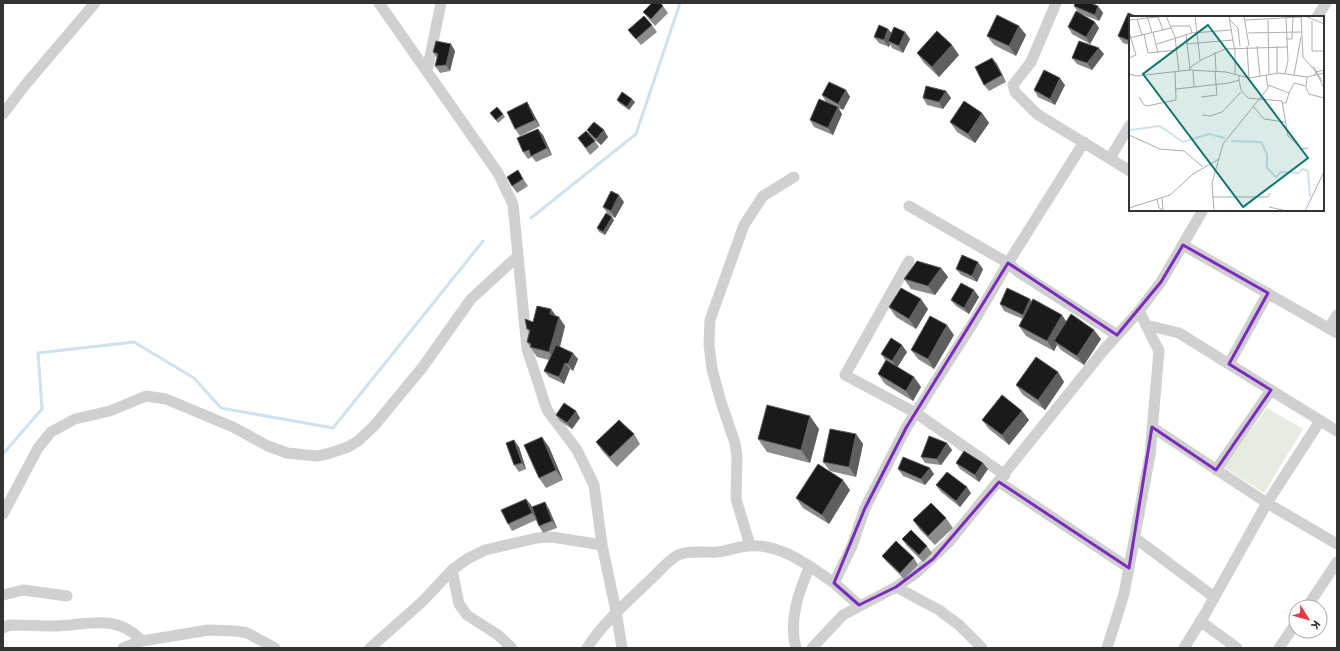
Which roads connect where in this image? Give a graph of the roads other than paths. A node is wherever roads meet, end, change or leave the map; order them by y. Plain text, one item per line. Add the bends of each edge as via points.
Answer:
1 (95, 3) edge
2 (379, 3) edge
3 (441, 3) edge
4 (1056, 3) edge
5 (1326, 3) edge
6 (1319, 16) edge
7 (427, 71) junction
8 (3, 114) edge
9 (1129, 126) edge
10 (1084, 142) junction
11 (1110, 158) junction
12 (1129, 170) edge
13 (794, 177) dead end
14 (909, 206) dead end
15 (1198, 212) edge
16 (1183, 245) junction
17 (518, 256) junction
18 (909, 261) dead end
19 (1008, 263) junction
20 (1268, 293) junction
21 (1139, 311) junction
22 (1337, 315) edge
23 (1146, 325) junction
24 (1333, 330) edge
25 (1117, 335) junction
26 (1229, 364) junction
27 (1271, 390) junction
28 (916, 413) junction
29 (1320, 420) junction
30 (1152, 427) junction
31 (1337, 431) edge
32 (1216, 470) junction
33 (1002, 478) junction
34 (1267, 503) junction
35 (3, 514) edge
36 (1135, 538) junction
37 (1337, 544) edge
38 (602, 545) junction
39 (750, 546) junction
40 (1337, 562) edge
41 (810, 566) junction
42 (1129, 568) junction
43 (452, 570) junction
44 (834, 583) junction
45 (896, 587) junction
46 (3, 595) edge
47 (67, 596) dead end
48 (1214, 597) junction
49 (1312, 599) edge
50 (859, 605) junction
51 (616, 611) junction
52 (1200, 621) junction
53 (3, 628) edge
54 (1288, 635) edge
55 (142, 641) junction
56 (123, 648) edge
57 (275, 648) edge
58 (370, 648) edge
59 (512, 648) edge
60 (587, 648) edge
61 (622, 648) edge
62 (796, 648) edge
63 (812, 648) edge
64 (982, 648) edge
65 (1107, 648) edge
66 (1184, 648) edge
67 (1238, 648) edge
68 (1279, 648) edge

1 - 8 street
2 - 7 street
3 - 7 street
4 - 10 street via 1031,62 1013,88 1037,114
5 - 6 street
7 - 17 street via 498,173 513,204
9 - 11 street
10 - 11 street
10 - 19 street
11 - 12 street
13 - 39 street via 763,196 744,226 710,320 712,369 734,443 737,457 736,499
14 - 19 street
15 - 16 street
16 - 20 street
16 - 21 street via 1161,282
17 - 35 street via 471,299 422,368 374,426 358,441 317,456 287,453 166,399 146,396 110,411 75,419 51,432 38,448
17 - 38 street via 527,349 547,410 577,450 594,485
18 - 28 street via 845,375
19 - 25 street
19 - 28 street
20 - 24 street
20 - 26 street
21 - 23 street
21 - 25 street
22 - 24 street
23 - 26 street via 1179,333
23 - 30 street via 1159,351
25 - 33 street
26 - 27 street
27 - 29 street
27 - 32 street
28 - 33 street
28 - 44 street via 865,508 852,546
29 - 31 street
29 - 34 street
30 - 32 street
30 - 36 street via 1150,455
32 - 34 street
33 - 42 street
33 - 45 street via 933,559
34 - 37 street
34 - 48 street
36 - 42 street
36 - 48 street
38 - 43 street via 552,537 537,538 485,550
38 - 51 street
39 - 41 street via 778,550
39 - 51 street via 720,552 678,555
40 - 49 street
41 - 44 street
41 - 62 street via 800,589 796,607 793,635
42 - 65 street via 1124,594
43 - 58 street via 423,601
43 - 59 street via 459,604 466,615 498,635
44 - 50 street
45 - 50 street
45 - 64 street via 939,610 959,625
46 - 47 street via 23,590
48 - 52 street
50 - 63 street via 843,615
51 - 60 street
51 - 61 street
52 - 66 street
52 - 67 street
53 - 55 street via 9,625 56,626 101,622 134,632
54 - 68 street
55 - 56 street
55 - 57 street via 203,631 236,631 260,639

